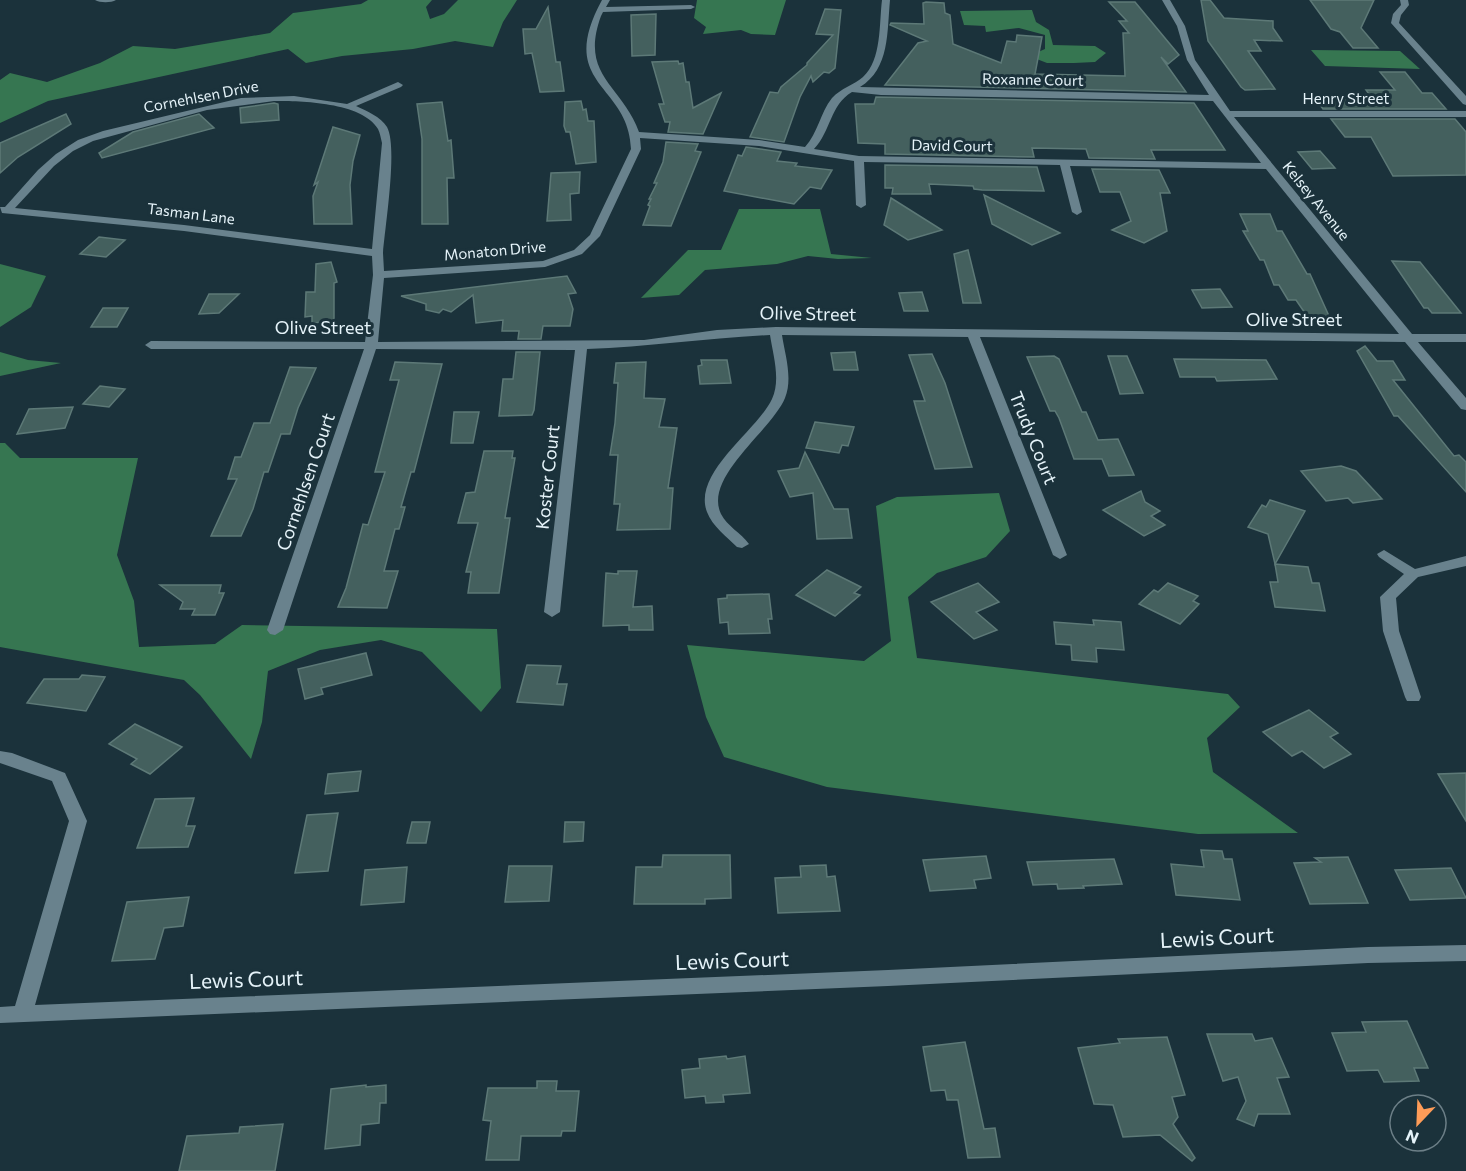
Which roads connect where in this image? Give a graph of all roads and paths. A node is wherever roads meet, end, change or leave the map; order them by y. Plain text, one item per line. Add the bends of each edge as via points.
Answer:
1 (98, 0) edge
2 (113, 0) edge
3 (606, 0) edge
4 (886, 0) edge
5 (1166, 0) edge
6 (1404, 0) edge
7 (691, 7) dead end
8 (600, 10) junction
9 (398, 85) dead end
10 (851, 89) junction
11 (1216, 98) junction
12 (1466, 102) edge
13 (349, 106) junction
14 (1227, 114) junction
15 (1466, 114) edge
16 (636, 135) junction
17 (809, 149) junction
18 (859, 159) junction
19 (1064, 162) junction
20 (1268, 166) junction
21 (861, 205) dead end
22 (4, 210) edge
23 (1077, 212) dead end
24 (378, 253) junction
25 (379, 275) junction
26 (776, 331) junction
27 (973, 334) junction
28 (1408, 337) junction
29 (1466, 338) edge
30 (151, 345) dead end
31 (371, 346) junction
32 (581, 346) junction
33 (1466, 406) edge
34 (742, 544) dead end
35 (1384, 554) dead end
36 (1060, 555) dead end
37 (1466, 561) edge
38 (1413, 574) junction
39 (552, 612) dead end
40 (275, 630) dead end
41 (1413, 697) dead end
42 (0, 757) edge
43 (1466, 953) edge
44 (23, 1013) junction
45 (0, 1015) edge

1 - 2 lane
3 - 8 street
4 - 10 street via 877,66 868,78
5 - 11 street, Kelsey Avenue via 1191,60
6 - 12 street via 1395,22
7 - 8 street
8 - 16 street via 588,47 593,67
9 - 13 street
10 - 11 street, Roxanne Court
10 - 17 street via 837,98 820,138
11 - 14 street, Kelsey Avenue
13 - 22 street, Cornehlsen Drive via 280,98 242,101 109,132 58,156
13 - 24 street, Cornehlsen Drive via 382,127 387,143
14 - 15 street, Henry Street
14 - 20 street, Kelsey Avenue
16 - 17 street, David Court
16 - 25 street, Monaton Drive via 636,149 617,192 595,236 578,252 545,264
17 - 18 street, David Court
18 - 19 street, David Court
18 - 21 street
19 - 20 street, David Court
19 - 23 street
20 - 28 street, Kelsey Avenue
22 - 24 street, Tasman Lane
24 - 25 street, Cornehlsen Drive
25 - 31 street, Cornehlsen Drive
26 - 27 street, Olive Street
26 - 32 street, Olive Street
26 - 34 street via 782,384 779,399 711,491 712,512
27 - 28 street, Olive Street
27 - 36 street, Trudy Court
28 - 29 street, Olive Street
28 - 33 street, Kelsey Avenue
30 - 31 street, Olive Street
31 - 32 street, Olive Street
31 - 40 street, Cornehlsen Court
32 - 39 street, Koster Court
35 - 38 street
37 - 38 street
38 - 41 street via 1388,597 1391,631
42 - 44 street via 58,777 78,821
43 - 44 street, Lewis Court
44 - 45 street, Lewis Court

